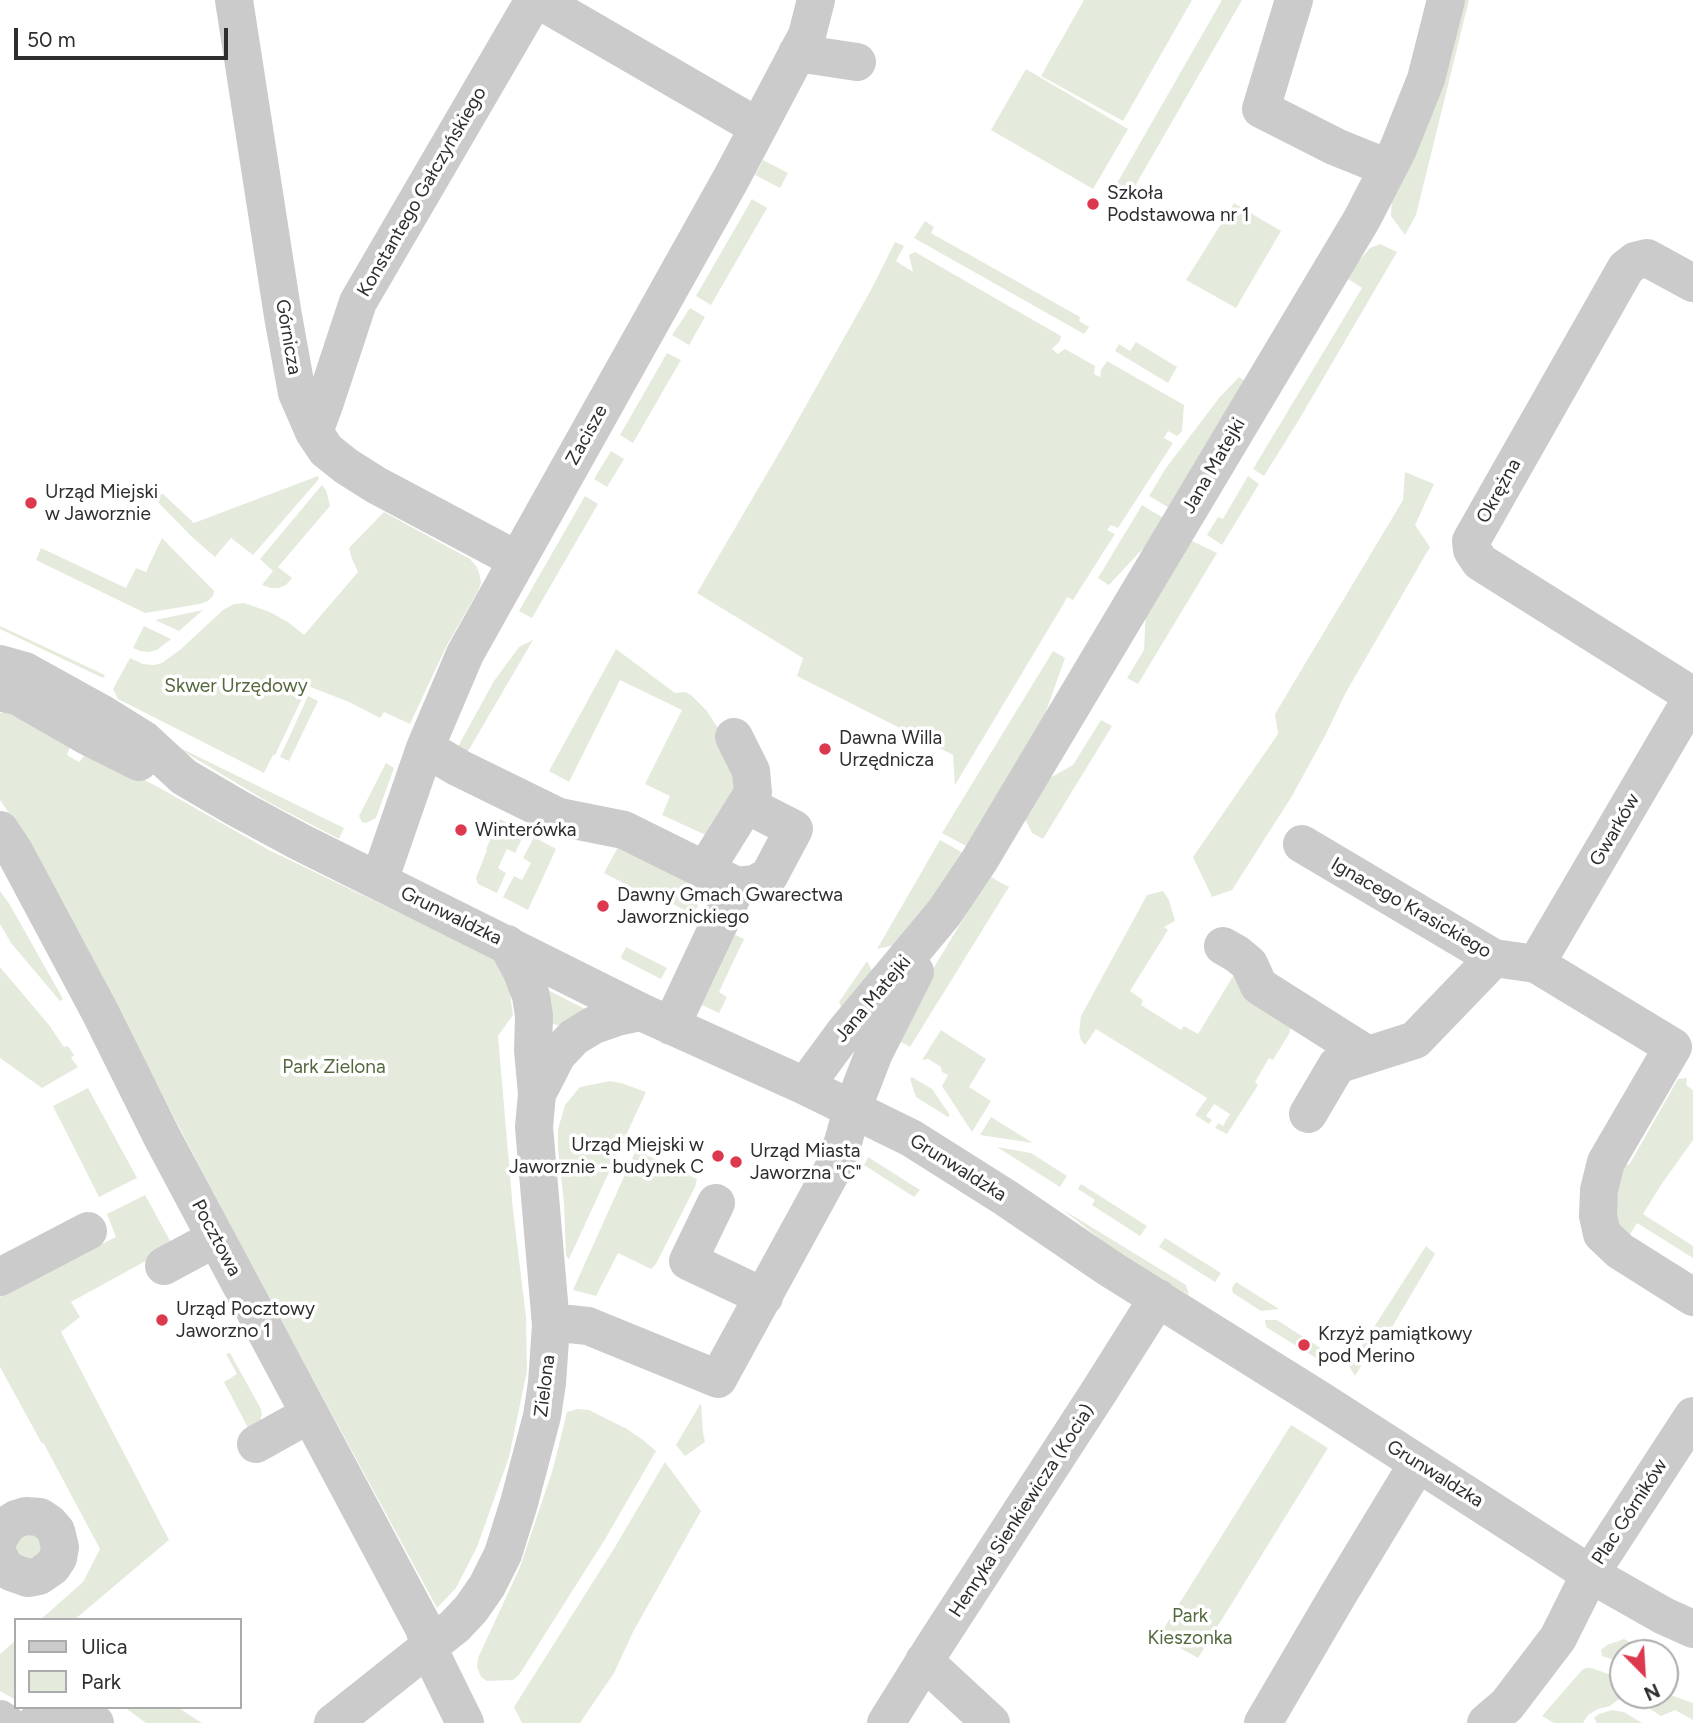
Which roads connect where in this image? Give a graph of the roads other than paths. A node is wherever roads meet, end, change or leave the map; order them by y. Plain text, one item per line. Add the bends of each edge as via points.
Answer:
1 (234, 0) edge
2 (536, 0) edge
3 (816, 0) edge
4 (1294, 0) edge
5 (1446, 0) edge
6 (797, 53) junction
7 (857, 62) dead end
8 (758, 127) junction
9 (1388, 169) junction
10 (1693, 283) edge
11 (314, 432) junction
12 (517, 560) junction
13 (0, 664) edge
14 (0, 692) edge
15 (1693, 696) edge
16 (734, 737) dead end
17 (425, 748) junction
18 (184, 777) junction
19 (747, 805) junction
20 (0, 830) edge
21 (1302, 844) dead end
22 (721, 878) junction
23 (379, 881) junction
24 (944, 914) junction
25 (507, 944) junction
26 (1223, 946) dead end
27 (1494, 958) junction
28 (1536, 964) junction
29 (656, 1019) junction
30 (1683, 1053) edge
31 (1367, 1055) junction
32 (805, 1086) junction
33 (537, 1094) junction
34 (1308, 1114) dead end
35 (847, 1126) junction
36 (716, 1203) dead end
37 (88, 1231) dead end
38 (216, 1238) junction
39 (164, 1265) dead end
40 (0, 1278) edge
41 (764, 1297) junction
42 (1693, 1297) edge
43 (1158, 1298) junction
44 (551, 1325) junction
45 (310, 1414) junction
46 (1693, 1416) edge
47 (256, 1444) dead end
48 (1418, 1463) junction
49 (0, 1536) edge
50 (4, 1573) edge
51 (1590, 1574) junction
52 (1693, 1629) edge
53 (432, 1653) junction
54 (925, 1661) junction
55 (49, 1709) edge
56 (75, 1709) edge
57 (1506, 1717) edge
58 (0, 1719) edge
59 (6, 1723) edge
60 (36, 1723) edge
61 (95, 1723) edge
62 (333, 1723) edge
63 (465, 1723) edge
64 (886, 1723) edge
65 (991, 1723) edge
66 (1263, 1723) edge

1 - 11 street, Górnicza via 293,367
2 - 8 street, Konstantego Gałczyńskiego
2 - 11 street, Konstantego Gałczyńskiego via 358,302
3 - 6 street, Zacisze
4 - 9 street via 1261,109
5 - 9 street, Jana Matejki via 1426,79
6 - 7 street
6 - 8 street, Zacisze
8 - 12 street, Zacisze
9 - 24 street, Jana Matejki
10 - 15 street, Okrężna via 1647,258 1626,268 1471,541 1480,562
11 - 12 street, Górnicza via 326,450 376,485
12 - 17 street, Zacisze via 465,654
13 - 18 street, Grunwaldzka via 26,671 99,712 144,740
14 - 18 street, Grunwaldzka via 19,697 132,760
15 - 28 street, Gwarków
16 - 19 street via 751,771 753,793
17 - 22 street via 559,817 624,830
17 - 23 street, Zacisze
18 - 23 street, Grunwaldzka
19 - 22 street
19 - 22 street via 794,829 795,853 755,884
20 - 38 street, Pocztowa
21 - 27 street, Ignacego Krasickiego
22 - 29 street
23 - 25 street, Grunwaldzka
24 - 32 street, Jana Matejki
24 - 35 street, Jana Matejki via 874,1053
25 - 29 street, Grunwaldzka
25 - 33 street, Zielona via 531,996
26 - 31 street via 1249,964 1259,986
27 - 28 street, Ignacego Krasickiego
27 - 31 street via 1415,1040
28 - 30 street, Ignacego Krasickiego
29 - 32 street, Grunwaldzka
29 - 33 street, Zielona via 617,1017 574,1037 557,1055
30 - 42 street, Ignacego Krasickiego via 1606,1162 1598,1216 1602,1234 1620,1251
31 - 34 street via 1337,1065
32 - 35 street, Grunwaldzka
33 - 44 street, Zielona via 534,1127
35 - 41 street, Jana Matejki via 834,1167
35 - 43 street, Grunwaldzka via 911,1138
36 - 41 street via 688,1261
37 - 40 street
38 - 39 street
38 - 45 street, Pocztowa
41 - 44 street, Jana Matejki via 718,1379 588,1326
43 - 48 street, Grunwaldzka
43 - 54 street, Henryka Sienkiewicza (Kocia)
44 - 53 street, Zielona via 542,1416 503,1554 488,1586
45 - 47 street
45 - 53 street, Pocztowa via 424,1628
46 - 51 street, Plac Górników
48 - 51 street, Grunwaldzka
48 - 66 street
49 - 50 street via 16,1519 40,1517 49,1523 60,1547 52,1567 39,1576
51 - 52 street, Grunwaldzka
51 - 57 street, Plac Górników via 1558,1639
53 - 62 street, Zielona
53 - 63 street, Pocztowa
54 - 64 street, Henryka Sienkiewicza (Kocia)
54 - 65 street
55 - 60 street
56 - 61 street
58 - 59 street

